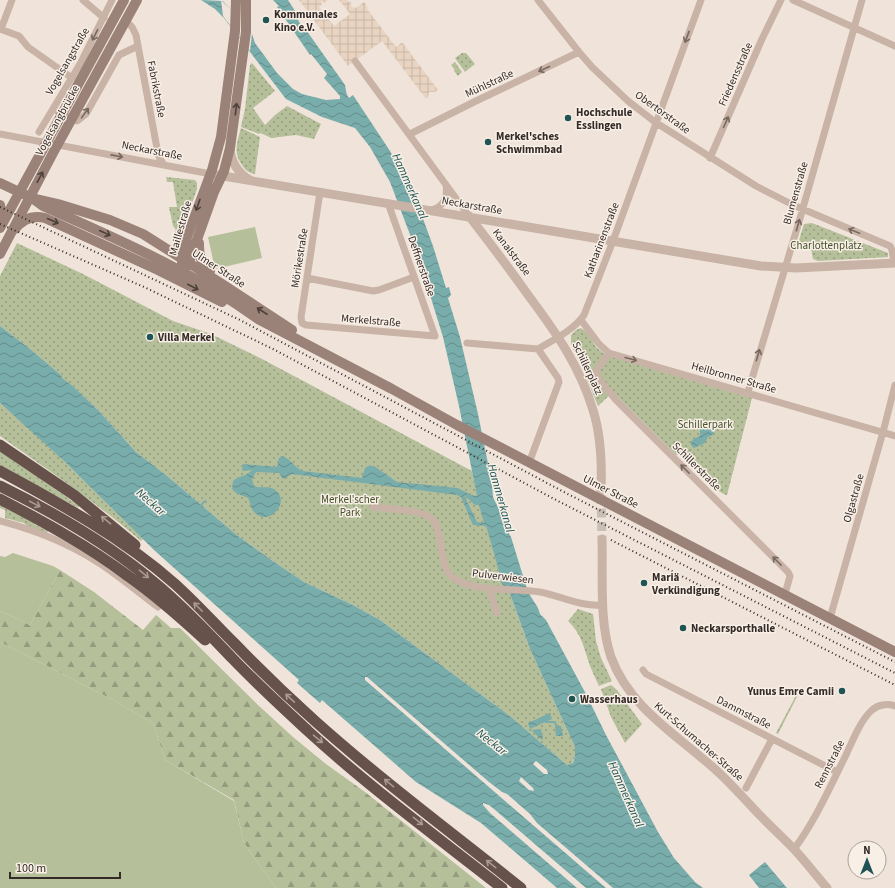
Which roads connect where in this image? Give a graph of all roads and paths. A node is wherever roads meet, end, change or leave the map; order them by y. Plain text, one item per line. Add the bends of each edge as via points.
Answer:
1 (12, 0) edge
2 (83, 0) edge
3 (112, 0) edge
4 (124, 0) edge
5 (137, 0) edge
6 (232, 0) edge
7 (236, 0) edge
8 (246, 0) edge
9 (250, 0) edge
10 (538, 0) edge
11 (701, 0) edge
12 (781, 0) edge
13 (793, 0) edge
14 (862, 0) edge
15 (236, 13) junction
16 (247, 14) junction
17 (104, 18) junction
18 (125, 20) junction
19 (854, 27) junction
20 (0, 29) edge
21 (138, 46) junction
22 (895, 46) edge
23 (579, 52) junction
24 (100, 56) junction
25 (355, 61) dead end
26 (72, 78) junction
27 (52, 109) junction
28 (655, 122) junction
29 (39, 132) dead end
30 (0, 134) edge
31 (410, 134) junction
32 (230, 148) junction
33 (710, 158) junction
34 (164, 165) junction
35 (210, 174) junction
36 (222, 176) junction
37 (254, 182) junction
38 (0, 183) edge
39 (445, 183) junction
40 (320, 192) junction
41 (32, 198) junction
42 (390, 204) junction
43 (0, 205) edge
44 (426, 210) junction
45 (802, 210) junction
46 (469, 216) junction
47 (0, 227) edge
48 (200, 233) junction
49 (9, 237) junction
50 (187, 237) junction
51 (152, 238) junction
52 (613, 241) junction
53 (0, 254) edge
54 (185, 260) junction
55 (895, 263) edge
56 (785, 268) junction
57 (182, 271) junction
58 (414, 277) junction
59 (307, 278) junction
60 (222, 284) junction
61 (258, 319) junction
62 (581, 320) junction
63 (306, 325) joint
64 (435, 336) joint
65 (559, 336) junction
66 (467, 343) dead end
67 (538, 349) junction
68 (317, 350) junction
69 (609, 353) junction
70 (895, 385) edge
71 (748, 392) junction
72 (883, 432) junction
73 (895, 436) edge
74 (0, 445) edge
75 (530, 463) junction
76 (0, 471) edge
77 (0, 486) edge
78 (601, 491) tunnel mouth
79 (0, 499) edge
80 (373, 507) dead end
81 (0, 521) edge
82 (602, 539) tunnel mouth
83 (175, 584) junction
84 (489, 588) junction
85 (785, 594) junction
86 (603, 605) junction
87 (158, 608) dead end
88 (497, 613) dead end
89 (830, 618) junction
90 (895, 652) edge
91 (643, 670) dead end
92 (279, 704) junction
93 (895, 706) edge
94 (772, 739) junction
95 (837, 772) junction
96 (746, 788) dead end
97 (794, 849) junction
98 (502, 888) edge
99 (521, 888) edge
100 (827, 888) edge

1 - 20 street
2 - 17 street
3 - 17 street, Vogelsangstraße
4 - 24 main road, Vogelsangbrücke
5 - 18 main road, Vogelsangbrücke
6 - 15 main road
7 - 15 main road, Maillestraße
8 - 16 main road, Maillestraße
9 - 16 main road, Maillestraße
10 - 23 street, Obertorstraße
11 -> 28 street, Katharinenstraße
33 -> 12 street, Friedensstraße
13 - 19 street
14 - 19 street, Blumenstraße
15 - 35 main road, Maillestraße via 221,137
32 -> 16 main road, Maillestraße
17 -> 26 street, Vogelsangstraße
18 - 21 street, Fabrikstraße via 134,31
18 - 24 main road, Vogelsangbrücke
19 - 22 street
19 - 45 street, Blumenstraße
20 - 26 street via 21,38 26,46
27 -> 21 street via 75,121 79,120 86,114 119,55
21 - 34 street, Fabrikstraße via 159,157
23 - 28 street, Obertorstraße via 628,101
23 -> 31 street, Mühlstraße
24 - 47 main road, Vogelsangbrücke
49 -> 24 main road, Vogelsangbrücke
25 - 31 street, Kanalstraße
26 - 27 street, Vogelsangstraße
27 - 29 street, Vogelsangstraße
28 - 33 street, Obertorstraße
28 - 52 street, Katharinenstraße
30 -> 34 street, Neckarstraße
31 - 39 street, Kanalstraße
32 - 36 main road, Maillestraße
32 - 37 street via 236,166
33 - 45 street, Obertorstraße
34 - 35 street, Neckarstraße
35 - 36 street, Neckarstraße
35 -> 50 main road, Maillestraße
36 - 37 street, Neckarstraße
36 - 48 main road, Maillestraße
37 - 40 street, Neckarstraße
38 - 41 main road, Ulmer Straße
39 - 44 street via 446,200 440,206
39 - 46 street, Kanalstraße
40 - 42 street, Neckarstraße
40 - 59 street, Mörikestraße
41 - 51 main road, Ulmer Straße via 110,220
41 -> 57 main road, Ulmer Straße via 42,206
42 - 44 street, Neckarstraße
42 - 58 street, Deffnerstraße
43 - 47 main road
44 - 46 street, Neckarstraße
55 -> 45 street, Obertorstraße via 890,246
56 -> 45 street, Blumenstraße
46 - 52 street, Neckarstraße
46 - 65 street, Kanalstraße
48 - 54 main road, Maillestraße
48 - 60 main road via 201,260
49 - 53 main road, Vogelsangbrücke
49 -> 61 main road via 25,220 41,217
50 - 51 main road via 179,245 174,246
50 - 54 main road, Maillestraße
51 - 54 main road, Ulmer Straße via 163,248
52 - 56 street, Neckarstraße
52 - 62 street, Katharinenstraße
54 - 57 main road, Maillestraße
54 - 60 main road, Ulmer Straße
55 - 56 street, Neckarstraße
71 -> 56 street, Blumenstraße
57 - 61 main road, Ulmer Straße via 243,307
58 - 59 street via 373,291
58 - 64 street, Deffnerstraße
59 - 63 street, Mörikestraße via 301,319
68 -> 60 main road, Ulmer Straße
61 - 68 main road, Ulmer Straße
62 - 65 street
62 - 69 street, Heilbronner Straße
63 - 64 street, Merkelstraße
65 - 67 street
65 - 78 street, Schillerplatz via 581,378 593,411
66 - 67 street
67 - 75 street via 559,382
68 - 75 main road, Ulmer Straße
69 -> 71 street, Heilbronner Straße
85 -> 69 street, Schillerstraße via 790,576 788,572 616,400 598,378 596,371
70 - 72 street, Olgastraße
71 - 72 street, Heilbronner Straße
72 - 73 street, Heilbronner Straße
72 - 89 street, Olgastraße
83 -> 74 highway via 158,565 102,516
75 - 85 main road, Ulmer Straße
76 - 83 highway via 109,534
77 -> 92 highway via 82,531 140,571 182,607
79 - 92 highway via 66,535 127,575 189,625 242,677
80 - 84 street, Pulverwiesen via 428,516 436,525 449,574 464,582
81 - 87 street via 43,535 83,554
82 - 86 street, Kurt-Schumacher-Straße
99 -> 83 highway via 322,727
84 - 86 street, Pulverwiesen via 534,591 591,606
84 - 88 street
85 - 89 main road, Ulmer Straße
86 - 97 street, Kurt-Schumacher-Straße via 611,657 634,695 656,720 737,789
89 - 90 main road, Ulmer Straße
91 - 94 street, Dammstraße via 646,674
92 -> 98 highway via 371,784
93 - 95 street, Rennstraße via 883,704 863,721
94 - 95 street, Dammstraße
94 - 96 street
95 - 97 street, Rennstraße
97 - 100 street, Kurt-Schumacher-Straße

